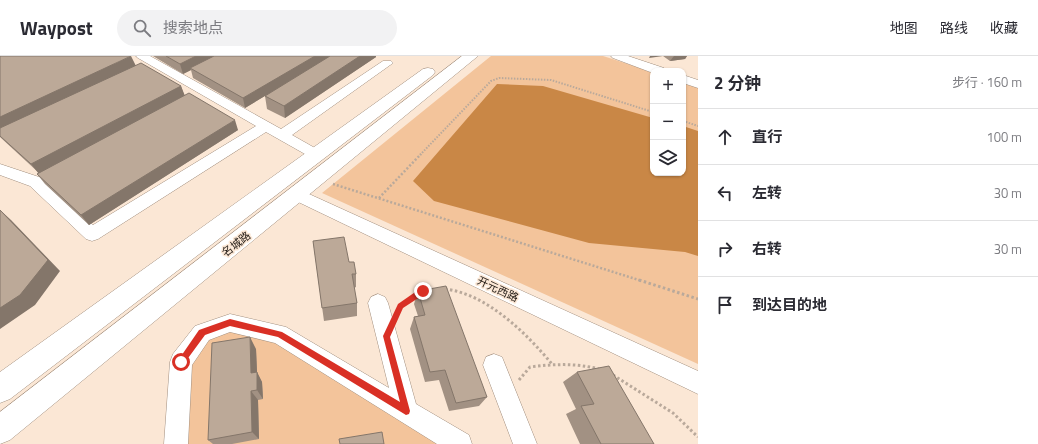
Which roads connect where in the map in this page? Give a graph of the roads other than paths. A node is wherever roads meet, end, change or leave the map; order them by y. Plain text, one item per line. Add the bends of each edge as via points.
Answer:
1 (450, 56) edge
2 (471, 56) edge
3 (617, 56) edge
4 (148, 59) edge
5 (387, 63) dead end
6 (651, 68) edge
7 (140, 69) edge
8 (196, 72) edge
9 (183, 79) junction
10 (686, 80) edge
11 (698, 84) edge
12 (205, 91) junction
13 (191, 99) edge
14 (266, 126) junction
15 (282, 135) junction
16 (317, 155) junction
17 (0, 169) edge
18 (50, 174) edge
19 (36, 182) junction
20 (298, 194) junction
21 (378, 303) dead end
22 (494, 365) dead end
23 (698, 384) edge
24 (0, 389) edge
25 (406, 411) junction
26 (0, 430) edge
27 (176, 444) edge
28 (460, 444) edge
29 (525, 444) edge

1 - 16 main road, 名城路
2 - 20 main road, 名城路
3 - 6 street
4 - 7 street
4 - 9 street
5 - 15 street
8 - 9 street
9 - 12 street
10 - 11 street
12 - 13 street
12 - 14 street
14 - 15 street
14 - 19 street via 92,234
15 - 16 street
16 - 24 main road, 名城路
17 - 19 street
18 - 19 street
20 - 23 street, 开元西路
20 - 26 main road, 名城路
21 - 25 street
22 - 29 street
25 - 27 street via 280,334 230,323 202,333 181,362
25 - 28 street

